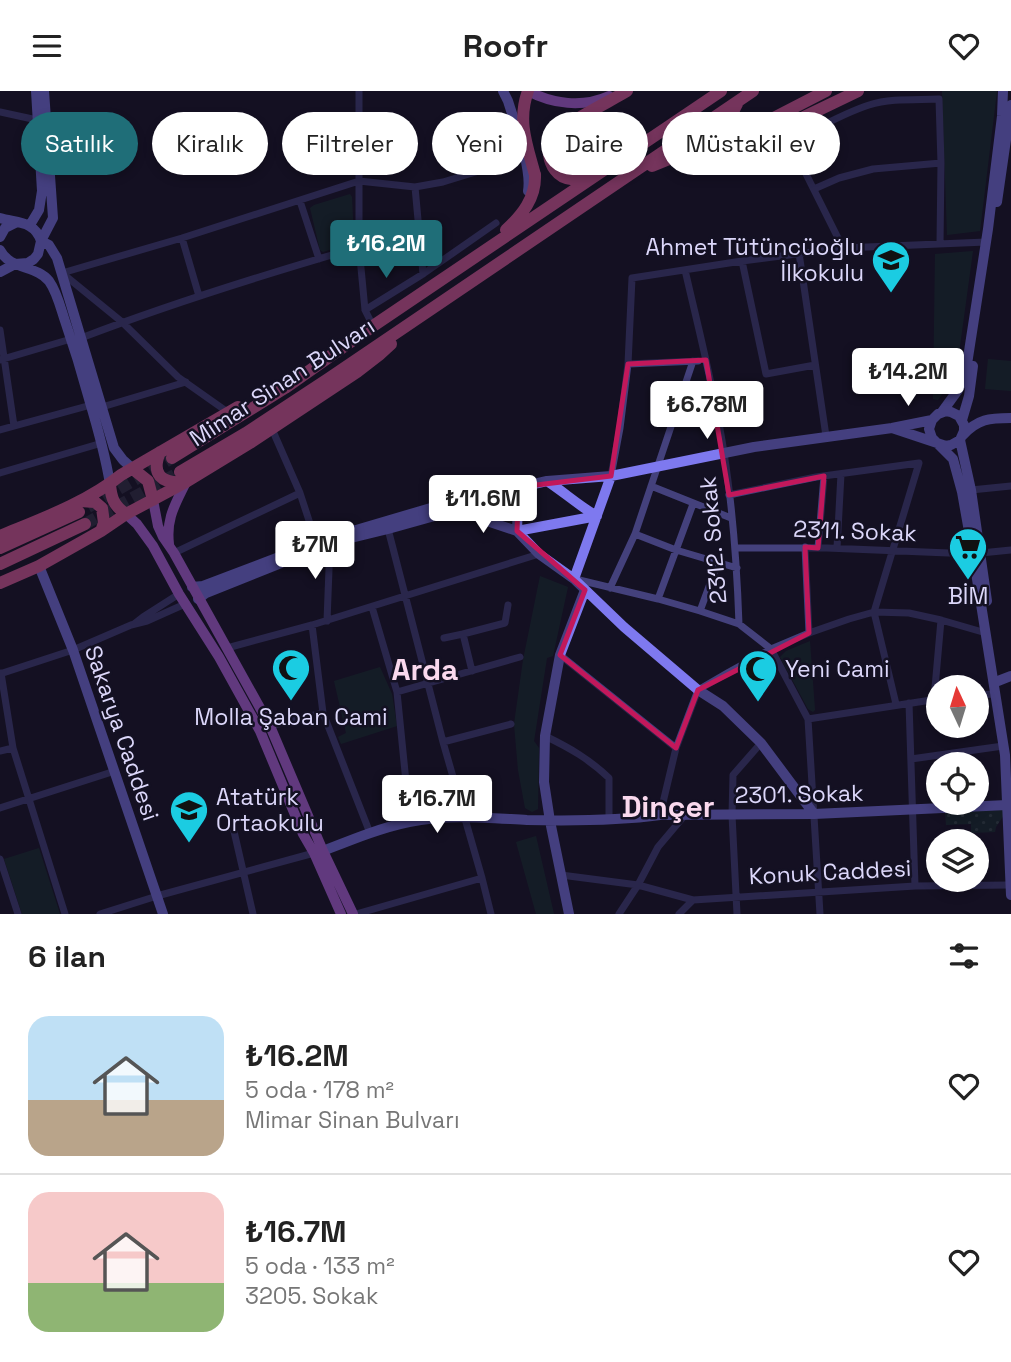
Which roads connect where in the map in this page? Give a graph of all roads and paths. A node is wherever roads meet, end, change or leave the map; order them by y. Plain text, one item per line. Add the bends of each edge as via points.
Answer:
1 (36, 91) edge
2 (44, 91) edge
3 (359, 91) edge
4 (503, 91) edge
5 (528, 91) edge
6 (621, 91) edge
7 (627, 91) edge
8 (721, 91) edge
9 (753, 91) edge
10 (826, 91) edge
11 (858, 91) edge
12 (870, 91) edge
13 (1003, 91) edge
14 (738, 101) junction
15 (1011, 105) edge
16 (0, 112) edge
17 (37, 112) edge
18 (511, 112) edge
19 (591, 112) edge
20 (814, 112) edge
21 (826, 112) edge
22 (21, 117) edge
23 (1007, 123) edge
24 (648, 140) edge
25 (648, 163) edge
26 (941, 163) junction
27 (527, 173) edge
28 (41, 175) edge
29 (468, 175) edge
30 (559, 175) edge
31 (593, 175) edge
32 (596, 175) edge
33 (630, 175) edge
34 (359, 181) junction
35 (415, 187) junction
36 (814, 189) junction
37 (300, 201) junction
38 (518, 217) junction
39 (0, 218) edge
40 (15, 223) junction
41 (496, 223) dead end
42 (30, 225) junction
43 (0, 237) edge
44 (182, 238) junction
45 (41, 241) junction
46 (986, 242) junction
47 (940, 244) junction
48 (359, 247) junction
49 (843, 248) junction
50 (0, 250) edge
51 (483, 252) junction
52 (799, 253) junction
53 (319, 259) junction
54 (742, 261) junction
55 (15, 264) junction
56 (685, 270) junction
57 (0, 272) edge
58 (62, 273) junction
59 (423, 274) junction
60 (199, 296) junction
61 (365, 310) junction
62 (414, 321) junction
63 (122, 322) junction
64 (373, 326) junction
65 (0, 330) edge
66 (76, 339) junction
67 (3, 359) edge
68 (706, 360) junction
69 (694, 361) junction
70 (628, 364) junction
71 (815, 365) junction
72 (186, 382) junction
73 (96, 406) junction
74 (942, 412) junction
75 (229, 413) junction
76 (1011, 418) edge
77 (932, 420) junction
78 (962, 420) junction
79 (14, 426) junction
80 (892, 428) junction
81 (272, 429) junction
82 (0, 430) edge
83 (826, 436) junction
84 (961, 438) junction
85 (936, 442) junction
86 (102, 443) junction
87 (160, 452) junction
88 (724, 453) junction
89 (172, 459) tunnel mouth
90 (658, 467) junction
91 (133, 469) junction
92 (0, 473) edge
93 (841, 474) junction
94 (611, 476) junction
95 (824, 476) junction
96 (183, 477) junction
97 (547, 481) junction
98 (110, 484) junction
99 (528, 486) junction
100 (651, 486) junction
101 (1011, 486) edge
102 (971, 490) junction
103 (300, 493) junction
104 (729, 495) junction
105 (153, 500) junction
106 (693, 504) junction
107 (467, 506) junction
108 (81, 513) junction
109 (126, 513) junction
110 (597, 516) junction
111 (731, 518) junction
112 (388, 529) junction
113 (101, 531) junction
114 (517, 531) junction
115 (635, 534) junction
116 (0, 536) edge
117 (330, 540) junction
118 (317, 545) junction
119 (804, 547) junction
120 (0, 548) edge
121 (735, 548) junction
122 (818, 548) junction
123 (838, 548) junction
124 (171, 550) junction
125 (894, 550) junction
126 (1011, 550) edge
127 (676, 551) junction
128 (539, 554) junction
129 (977, 554) junction
130 (718, 562) junction
131 (0, 564) edge
132 (39, 566) junction
133 (737, 568) junction
134 (574, 579) junction
135 (0, 583) edge
136 (192, 587) junction
137 (610, 588) junction
138 (584, 590) junction
139 (179, 594) junction
140 (404, 596) junction
141 (198, 599) junction
142 (658, 599) junction
143 (185, 604) junction
144 (508, 605) dead end
145 (372, 607) junction
146 (700, 611) junction
147 (874, 612) junction
148 (941, 620) junction
149 (327, 621) junction
150 (134, 624) junction
151 (739, 624) junction
152 (312, 625) junction
153 (809, 633) junction
154 (986, 633) junction
155 (463, 634) junction
156 (443, 638) dead end
157 (227, 648) junction
158 (771, 649) junction
159 (74, 650) junction
160 (560, 655) junction
161 (520, 657) dead end
162 (472, 671) junction
163 (0, 673) edge
164 (938, 675) edge
165 (1011, 676) edge
166 (998, 681) junction
167 (429, 683) junction
168 (698, 690) junction
169 (397, 692) junction
170 (989, 694) edge
171 (995, 694) junction
172 (926, 700) edge
173 (3, 702) edge
174 (909, 703) junction
175 (896, 705) junction
176 (323, 713) junction
177 (808, 719) junction
178 (511, 724) dead end
179 (264, 728) junction
180 (545, 736) junction
181 (443, 742) junction
182 (761, 743) junction
183 (1003, 746) junction
184 (13, 748) junction
185 (676, 748) junction
186 (0, 751) edge
187 (911, 759) junction
188 (1011, 765) edge
189 (115, 771) junction
190 (30, 799) junction
191 (1009, 802) edge
192 (0, 808) edge
193 (912, 809) junction
194 (814, 814) junction
195 (660, 815) junction
196 (685, 815) junction
197 (733, 815) junction
198 (464, 817) junction
199 (609, 819) junction
200 (550, 821) junction
201 (411, 822) junction
202 (233, 827) dead end
203 (370, 833) junction
204 (319, 852) junction
205 (0, 859) edge
206 (243, 873) junction
207 (561, 875) junction
208 (482, 878) junction
209 (638, 885) junction
210 (915, 886) junction
211 (1011, 888) edge
212 (818, 892) junction
213 (157, 896) junction
214 (736, 897) junction
215 (693, 899) junction
216 (18, 914) edge
217 (65, 914) edge
218 (100, 914) edge
219 (163, 914) edge
220 (253, 914) edge
221 (341, 914) edge
222 (354, 914) edge
223 (491, 914) edge
224 (569, 914) edge
225 (619, 914) edge
226 (679, 914) edge
227 (737, 914) edge
228 (820, 914) edge

1 - 17 main road
2 - 45 main road via 54,218
3 - 34 street
4 - 18 main road
5 - 6 main road via 548,100 584,104
5 - 38 highway, bridge via 523,127 535,187
7 - 19 highway
8 - 24 highway
9 - 14 highway, Mimar Sinan Bulvarı
10 - 14 highway via 747,130 739,129 731,118
11 - 20 highway
12 - 21 highway
13 - 23 main road
14 - 25 highway, Mimar Sinan Bulvarı
15 - 23 main road
16 - 22 street
23 - 46 main road
23 - 78 main road
26 - 36 street via 873,169
26 - 36 street via 939,99 871,104 790,142
26 - 47 street
27 - 38 main road via 527,196
28 - 42 main road via 39,209
29 - 35 street
30 - 31 highway via 572,180
32 - 51 highway
33 - 62 highway, Mimar Sinan Bulvarı
34 - 35 street
34 - 37 street
34 - 48 street
35 - 59 street
36 - 49 street
37 - 44 street
37 - 53 street
38 - 51 highway
39 - 40 main road
40 - 42 main road
40 - 43 main road
41 - 59 street
42 - 45 main road
44 - 58 street
44 - 60 street
45 - 55 main road via 34,259
45 - 58 main road via 49,245
46 - 47 street
46 - 74 main road via 965,377
47 - 49 street
48 - 53 street
48 - 61 street
49 - 52 street
50 - 55 main road
51 - 64 highway
52 - 54 street
52 - 71 street
53 - 60 street
54 - 56 street
54 - 71 street via 766,373
55 - 57 main road
55 - 66 main road via 48,280
56 - 68 street, 2312. Sokak
56 - 70 street via 632,278
58 - 63 street
58 - 66 main road
59 - 61 street
60 - 63 street
61 - 64 street
62 - 81 highway via 379,355
62 - 96 highway, Mimar Sinan Bulvarı
63 - 66 street
63 - 72 street
64 - 75 highway via 342,339
64 - 89 highway
65 - 67 street
66 - 67 street
66 - 73 main road
67 - 79 street
68 - 69 street
68 - 88 street, 2312. Sokak
69 - 70 street
69 - 90 street
70 - 94 street
71 - 83 street
72 - 73 street
72 - 75 street
73 - 79 street
73 - 86 main road
73 - 91 main road via 114,448
74 - 77 main road
74 - 78 main road via 956,413
75 - 87 highway
76 - 84 main road via 981,421
77 - 80 main road
77 - 85 main road via 929,429
78 - 84 main road
79 - 82 street
80 - 83 main road
80 - 85 main road
81 - 96 highway
81 - 103 street
83 - 88 main road
84 - 85 main road via 946,446
84 - 102 main road
85 - 129 main road via 953,459
86 - 92 street
86 - 98 main road
87 - 91 highway
87 - 96 highway via 156,461 160,477 175,483
88 - 90 main road
88 - 104 street, 2312. Sokak
90 - 94 main road
90 - 100 street
91 - 98 highway
91 - 105 highway via 148,481
93 - 95 street
93 - 123 street
93 - 125 street via 919,463
94 - 97 main road
94 - 110 main road
95 - 104 street
95 - 122 street
96 - 105 highway
96 - 124 main road via 169,522
97 - 99 main road
97 - 110 main road
98 - 108 highway
98 - 109 highway via 113,502
99 - 107 main road
99 - 114 main road via 518,503
99 - 117 main road via 441,505
100 - 106 street
100 - 115 street
101 - 102 street
102 - 129 main road
103 - 118 street
103 - 124 street
104 - 111 street, 2312. Sokak
105 - 109 highway
105 - 124 main road via 158,526
106 - 111 street
106 - 127 street
107 - 112 main road
107 - 114 main road via 484,520
108 - 113 highway via 95,502 102,508
108 - 116 highway
108 - 120 highway
108 - 131 highway
109 - 113 highway
109 - 139 main road via 153,546
110 - 114 main road
110 - 134 main road
111 - 121 street, 2312. Sokak
112 - 117 main road
112 - 140 street
113 - 132 highway
114 - 128 main road
115 - 127 street
115 - 137 street
117 - 118 main road
117 - 149 street
118 - 136 main road
118 - 141 main road
119 - 121 street, 2311. Sokak
119 - 122 street, 2311. Sokak
119 - 153 street
121 - 133 street, 2312. Sokak
122 - 123 street, 2311. Sokak
123 - 125 street, 2311. Sokak
124 - 136 main road
125 - 129 street, 2311. Sokak
125 - 147 street
126 - 129 street, 2311. Sokak
127 - 130 street
127 - 142 street
128 - 134 main road
128 - 140 street
129 - 154 main road
129 - 166 main road
130 - 133 street
130 - 146 street
132 - 135 highway
132 - 159 main road, Sakarya Caddesi
133 - 151 street, 2312. Sokak
134 - 137 street
134 - 138 main road
136 - 139 main road
136 - 141 main road
137 - 142 street
138 - 160 main road
138 - 168 main road
139 - 143 main road
139 - 150 street
140 - 145 street
140 - 167 street
141 - 143 main road
141 - 157 main road
142 - 146 street
143 - 150 street
143 - 179 main road
144 - 155 street via 505,623
145 - 149 street
145 - 169 street
146 - 151 street
147 - 148 street
147 - 153 street
147 - 175 street
148 - 154 street
148 - 164 street
149 - 152 street
150 - 159 street
151 - 158 street
152 - 157 street
152 - 176 street
153 - 158 street
154 - 171 main road
155 - 156 street
155 - 162 street
157 - 179 main road
158 - 168 street
158 - 177 street
159 - 163 street
159 - 189 main road, Sakarya Caddesi
160 - 180 main road
160 - 185 street
161 - 162 street
162 - 167 street
163 - 173 street
165 - 166 main road
166 - 188 main road
167 - 169 street
167 - 181 street
168 - 182 main road via 723,706
168 - 185 street
169 - 201 street
170 - 171 street
171 - 183 main road
172 - 174 street
173 - 184 street
174 - 175 street
174 - 187 street
175 - 177 street
176 - 179 street
176 - 203 street
177 - 194 street
178 - 181 street
179 - 204 main road via 303,834
180 - 199 street via 572,748 609,778
180 - 200 main road via 544,782
181 - 198 street
182 - 194 main road
182 - 197 street via 733,775
183 - 187 street
183 - 191 main road
184 - 186 street
184 - 190 street
185 - 195 street
187 - 193 street
189 - 190 street
189 - 213 main road, Sakarya Caddesi
190 - 192 street
190 - 217 street
191 - 193 main road, 2301. Sokak
191 - 211 main road
193 - 194 main road, 2301. Sokak
193 - 210 street
194 - 197 main road, 2301. Sokak
194 - 212 street
195 - 196 main road, 2301. Sokak
195 - 199 main road, 2301. Sokak
196 - 197 main road, 2301. Sokak
196 - 209 street via 658,847
197 - 214 street
198 - 200 main road, 2301. Sokak
198 - 201 main road, 2301. Sokak
198 - 208 street
199 - 200 main road, 2301. Sokak
200 - 207 main road
201 - 203 main road, 2301. Sokak
202 - 206 street
203 - 204 main road, 2301. Sokak
204 - 206 street
204 - 221 main road
204 - 222 main road
205 - 216 street
206 - 213 street
206 - 220 street
207 - 209 street, Konuk Caddesi
207 - 224 main road
208 - 222 street
208 - 223 street
209 - 215 street, Konuk Caddesi
209 - 225 street
210 - 211 street, Konuk Caddesi
210 - 212 street, Konuk Caddesi
212 - 214 street, Konuk Caddesi
212 - 228 street
213 - 218 street
213 - 219 main road, Sakarya Caddesi
214 - 215 street, Konuk Caddesi
214 - 227 street
215 - 226 street

